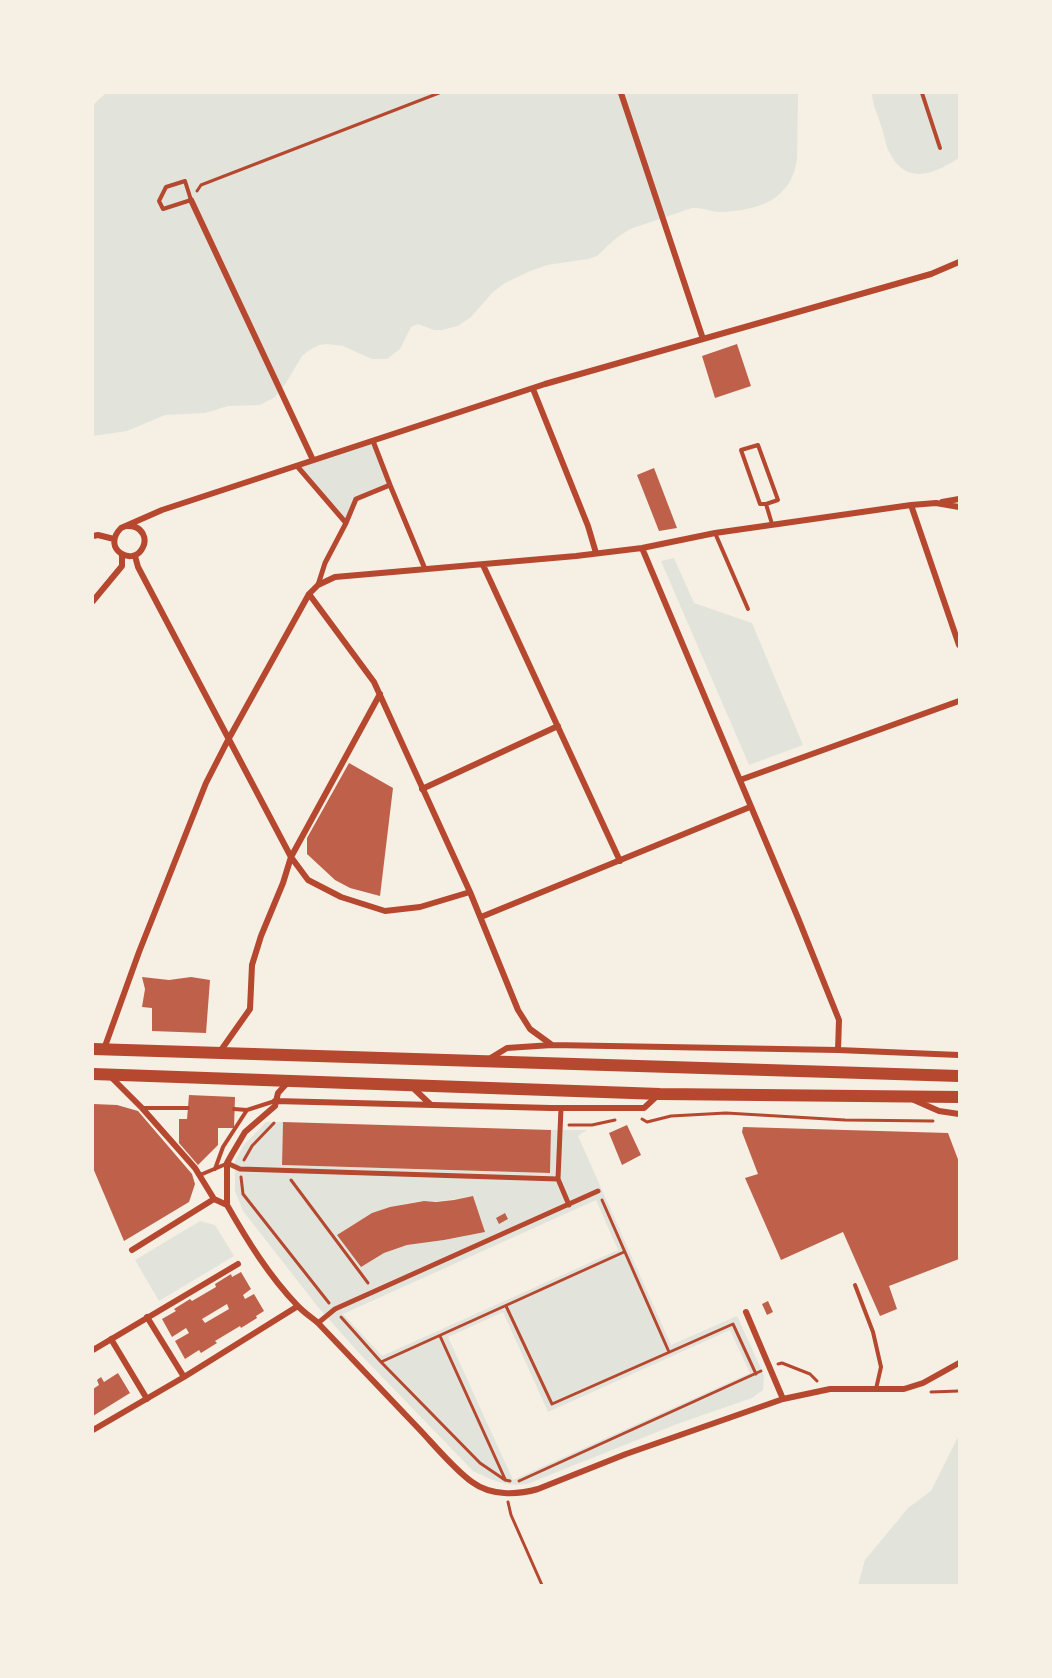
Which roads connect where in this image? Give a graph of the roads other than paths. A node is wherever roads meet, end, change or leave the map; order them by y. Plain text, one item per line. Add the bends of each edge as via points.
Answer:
1 (621, 93) edge
2 (922, 93) edge
3 (940, 148) dead end
4 (191, 200) junction
5 (959, 262) edge
6 (703, 339) junction
7 (534, 389) junction
8 (373, 441) junction
9 (313, 460) junction
10 (297, 466) junction
11 (390, 485) junction
12 (959, 499) edge
13 (936, 503) junction
14 (766, 504) junction
15 (911, 505) junction
16 (959, 507) edge
17 (346, 523) junction
18 (772, 524) junction
19 (127, 526) junction
20 (715, 532) junction
21 (93, 536) edge
22 (114, 539) junction
23 (642, 548) junction
24 (596, 552) junction
25 (122, 555) junction
26 (135, 556) junction
27 (483, 565) junction
28 (425, 569) junction
29 (318, 585) junction
30 (309, 594) junction
31 (93, 601) edge
32 (748, 609) dead end
33 (959, 645) edge
34 (380, 694) junction
35 (959, 701) edge
36 (558, 726) junction
37 (228, 740) junction
38 (740, 780) junction
39 (422, 789) junction
40 (750, 807) junction
41 (291, 857) junction
42 (620, 861) junction
43 (470, 892) junction
44 (481, 917) junction
45 (552, 1045) junction
46 (98, 1049) edge
47 (838, 1050) junction
48 (219, 1053) junction
49 (959, 1055) edge
50 (485, 1061) junction
51 (93, 1074) edge
52 (109, 1075) junction
53 (959, 1076) edge
54 (290, 1080) junction
55 (409, 1084) junction
56 (660, 1094) junction
57 (908, 1097) junction
58 (959, 1097) edge
59 (275, 1101) junction
60 (431, 1104) junction
61 (142, 1108) junction
62 (188, 1108) dead end
63 (561, 1108) junction
64 (234, 1109) dead end
65 (247, 1110) junction
66 (959, 1114) edge
67 (227, 1163) junction
68 (215, 1169) junction
69 (200, 1176) junction
70 (558, 1179) junction
71 (598, 1191) road end
72 (214, 1199) junction
73 (569, 1204) junction
74 (227, 1205) junction
75 (132, 1250) dead end
76 (238, 1264) dead end
77 (855, 1285) dead end
78 (298, 1306) junction
79 (746, 1312) dead end
80 (147, 1317) junction
81 (318, 1323) junction
82 (111, 1339) junction
83 (93, 1350) edge
84 (959, 1363) edge
85 (184, 1377) junction
86 (876, 1390) junction
87 (147, 1399) junction
88 (783, 1399) junction
89 (93, 1430) edge

1 - 6 street
2 - 3 lane
4 - 4 lane via 185,181 166,187 159,201 163,209
4 - 9 street
5 - 6 street via 931,274
6 - 7 street
7 - 8 street
7 - 24 street
8 - 9 street
8 - 11 street
9 - 10 street
10 - 17 street
10 - 19 street via 162,510
11 - 17 street via 356,500
11 - 28 street
12 - 13 street
13 - 15 street
13 - 16 street
14 - 14 lane via 760,504 741,450 758,445 778,500
14 - 18 lane
15 - 18 street
15 - 33 street
17 - 29 street
18 - 20 street
19 - 22 street
19 - 26 street via 137,527 145,540
20 - 23 street
20 - 32 lane
21 - 22 street
22 - 25 street
23 - 24 street
23 - 38 street
24 - 27 street
25 - 26 street
25 - 31 street via 122,566
26 - 37 street
27 - 28 street
27 - 36 street
28 - 29 street via 335,577
29 - 30 street
30 - 34 street
30 - 37 street
34 - 39 street
34 - 41 street
35 - 38 street
36 - 39 street
36 - 42 street
37 - 41 street
37 - 46 street via 206,783
38 - 40 street
39 - 43 street
40 - 42 street
40 - 47 street via 839,1020
41 - 43 street via 308,880 341,897 385,911
41 - 48 street via 252,965 250,1009
42 - 44 street
43 - 44 street
44 - 45 street via 518,1010 530,1029
45 - 47 street
45 - 50 street via 507,1048
46 - 48 main road
47 - 49 street
48 - 50 main road
50 - 53 main road
51 - 52 main road
52 - 54 main road
52 - 61 street
54 - 55 main road
54 - 59 street
55 - 56 main road
55 - 60 street
56 - 57 main road
56 - 63 street via 644,1108
57 - 58 main road
57 - 66 street via 939,1111
59 - 60 street
59 - 65 lane
59 - 67 street via 275,1106 245,1132
60 - 63 street
61 - 62 lane
61 - 69 street
63 - 70 street
64 - 65 lane
65 - 68 lane via 223,1147
67 - 68 lane
67 - 70 street via 240,1168
67 - 74 street
68 - 69 lane
69 - 72 street
70 - 73 street
71 - 73 street
72 - 74 street
72 - 75 street
73 - 81 street via 335,1309
74 - 78 street via 268,1270
76 - 80 street
77 - 86 lane via 881,1367
78 - 81 street
78 - 85 street
79 - 88 street
80 - 82 street
80 - 85 street
81 - 88 street via 473,1483 507,1494 538,1489
82 - 83 street
82 - 87 street
84 - 86 street via 923,1383 904,1389
85 - 87 street
86 - 88 street via 830,1389
87 - 89 street

